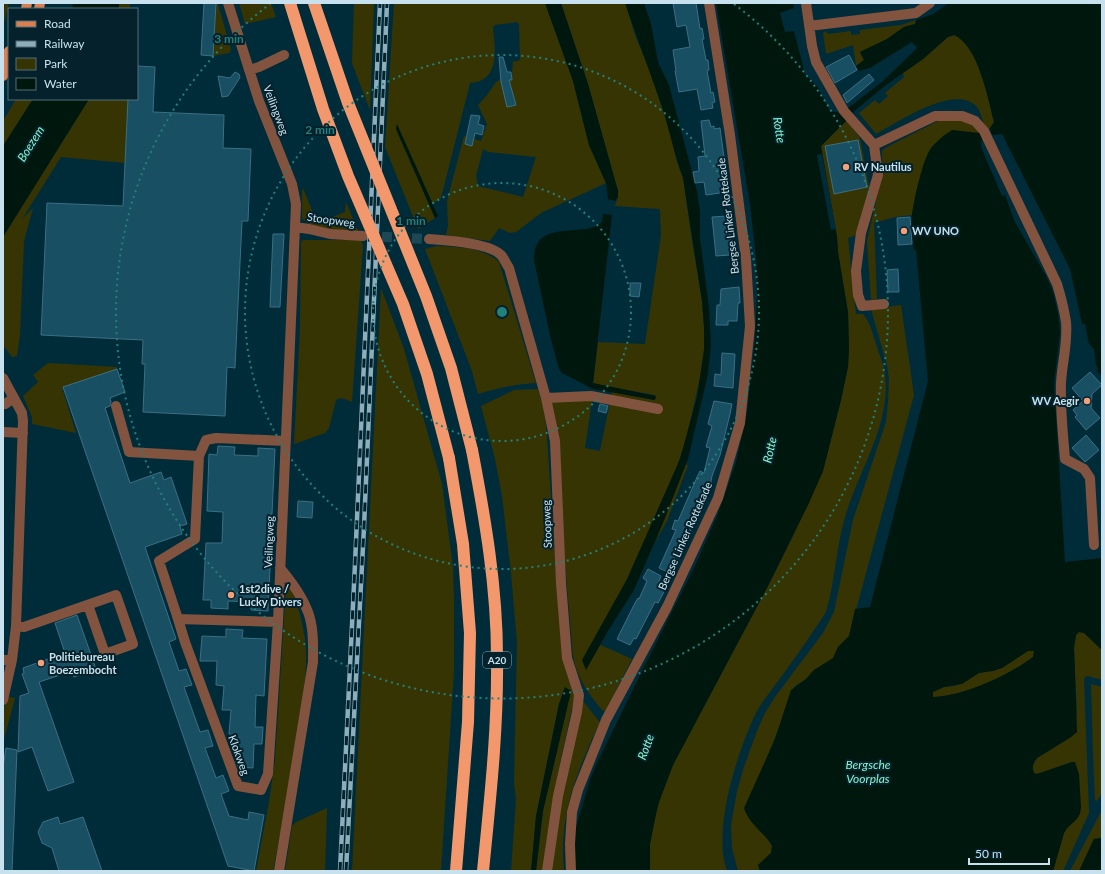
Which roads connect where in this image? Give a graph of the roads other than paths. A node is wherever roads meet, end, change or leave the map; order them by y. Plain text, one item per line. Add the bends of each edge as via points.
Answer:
1 (228, 3) edge
2 (290, 3) edge
3 (314, 3) edge
4 (709, 3) edge
5 (806, 3) edge
6 (930, 3) edge
7 (809, 26) junction
8 (284, 55) dead end
9 (249, 70) junction
10 (874, 145) junction
11 (295, 227) junction
12 (363, 236) tunnel mouth
13 (429, 240) tunnel mouth
14 (884, 304) dead end
15 (3, 378) edge
16 (14, 398) junction
17 (546, 398) junction
18 (5, 404) dead end
19 (116, 406) dead end
20 (658, 409) dead end
21 (3, 432) edge
22 (23, 433) junction
23 (286, 441) junction
24 (199, 456) junction
25 (1094, 546) dead end
26 (280, 568) junction
27 (88, 605) junction
28 (178, 619) junction
29 (278, 622) junction
30 (16, 626) junction
31 (7, 660) edge
32 (3, 700) edge
33 (279, 871) edge
34 (456, 871) edge
35 (483, 871) edge
36 (548, 871) edge
37 (571, 871) edge

1 - 9 street, Veilingweg
2 - 34 highway, A20, bridge via 323,109 348,176 403,304 427,374 449,458 463,544 470,633 468,722
3 - 35 highway, A20, bridge via 348,103 426,296 451,368 472,450 490,559 497,656 496,718
4 - 37 street, Bergse Linker Rottekade via 730,134 746,259 750,326 740,423 718,498 667,607 606,720 578,790 572,812
5 - 7 street
6 - 7 street via 916,14
7 - 10 street via 816,62 846,114
8 - 9 street
9 - 11 street, Veilingweg via 292,184 296,204
10 - 14 street via 878,175 861,233 856,270 858,295 862,306
10 - 25 street via 935,116 962,116 975,121 985,134 1057,284 1063,304 1066,323 1061,383 1065,459 1084,469 1090,478
11 - 12 street, Stoopweg via 330,234
11 - 23 street, Veilingweg
13 - 17 street, Stoopweg via 484,246 500,254 509,268
15 - 16 street
16 - 18 street
16 - 22 street via 22,413
17 - 20 street via 591,396
17 - 36 street, Stoopweg via 556,441 561,583 567,658 579,695 558,796
19 - 24 street via 129,452
21 - 22 street
22 - 30 street
23 - 24 street via 216,438 206,440
23 - 26 street, Veilingweg
24 - 28 street via 195,539 159,561
26 - 29 street, Veilingweg
26 - 33 street via 292,583 308,613 314,640 313,662
27 - 27 street via 116,595 133,644 105,654
27 - 30 street via 24,627
28 - 29 street
28 - 29 street, Klokweg via 238,786 261,790 268,774
30 - 31 street
31 - 32 street

